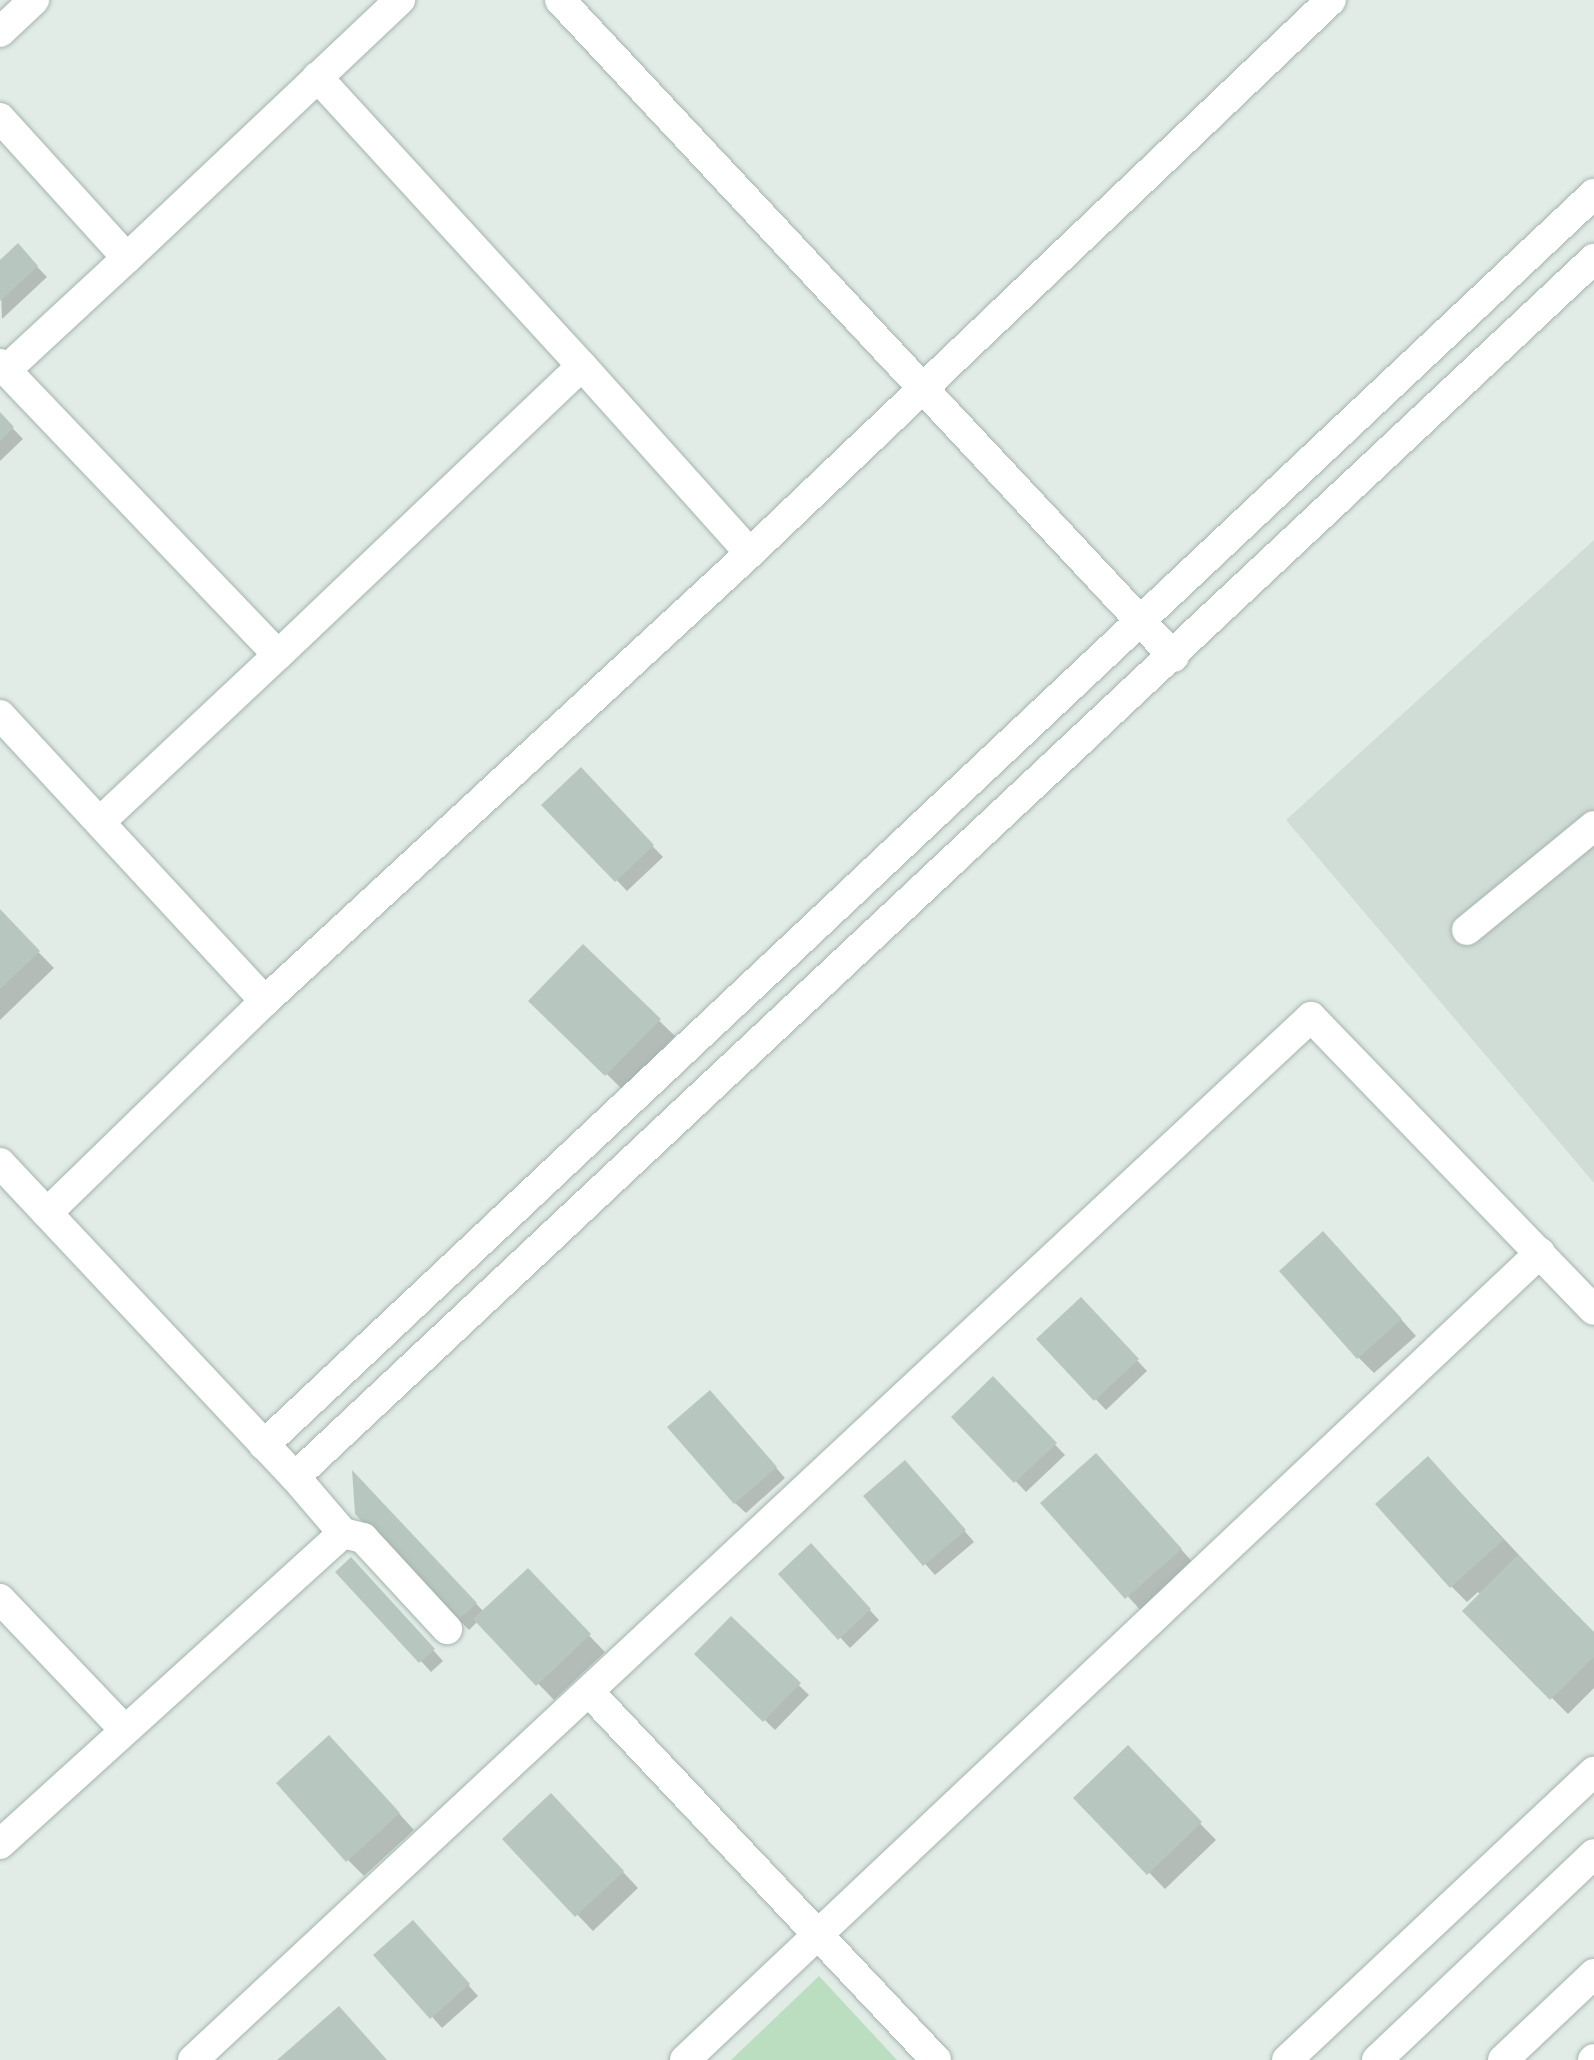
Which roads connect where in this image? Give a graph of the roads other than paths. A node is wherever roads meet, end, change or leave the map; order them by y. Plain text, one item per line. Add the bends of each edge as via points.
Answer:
1 (34, 0) edge
2 (400, 0) edge
3 (560, 0) edge
4 (1331, 0) edge
5 (0, 32) edge
6 (317, 77) junction
7 (0, 118) edge
8 (1594, 194) edge
9 (127, 258) junction
10 (1594, 259) edge
11 (582, 366) junction
12 (3, 367) edge
13 (922, 390) junction
14 (750, 553) junction
15 (1140, 621) junction
16 (278, 656) junction
17 (1174, 657) junction
18 (0, 715) edge
19 (100, 821) junction
20 (1594, 826) edge
21 (1467, 930) dead end
22 (264, 1001) junction
23 (0, 1162) edge
24 (47, 1212) junction
25 (1540, 1254) junction
26 (1594, 1310) edge
27 (264, 1445) junction
28 (295, 1478) junction
29 (343, 1533) junction
30 (0, 1599) edge
31 (447, 1629) dead end
32 (591, 1694) junction
33 (123, 1728) junction
34 (1594, 1772) edge
35 (0, 1844) edge
36 (1594, 1854) edge
37 (819, 1935) junction
38 (1594, 1974) edge
39 (193, 2060) edge
40 (684, 2060) edge
41 (936, 2060) edge
42 (1287, 2060) edge
43 (1377, 2060) edge
44 (1503, 2060) edge

1 - 5 street
2 - 6 street
3 - 13 street
4 - 13 street
6 - 9 street
6 - 11 street
7 - 9 street
8 - 15 street
9 - 12 street
10 - 17 street
11 - 14 street
11 - 16 street
12 - 16 street
13 - 14 street
13 - 15 street
14 - 22 street
15 - 17 street
15 - 27 street
16 - 19 street
17 - 28 street
18 - 19 street
19 - 22 street
20 - 21 street
22 - 24 street
23 - 24 street
24 - 27 street
25 - 26 street
25 - 32 street via 1311,1016
25 - 37 street
27 - 28 street
28 - 29 street
29 - 31 street via 364,1538
29 - 33 street
30 - 33 street
32 - 37 street
32 - 39 street
33 - 35 street
34 - 42 street
36 - 43 street
37 - 40 street
37 - 41 street
38 - 44 street

